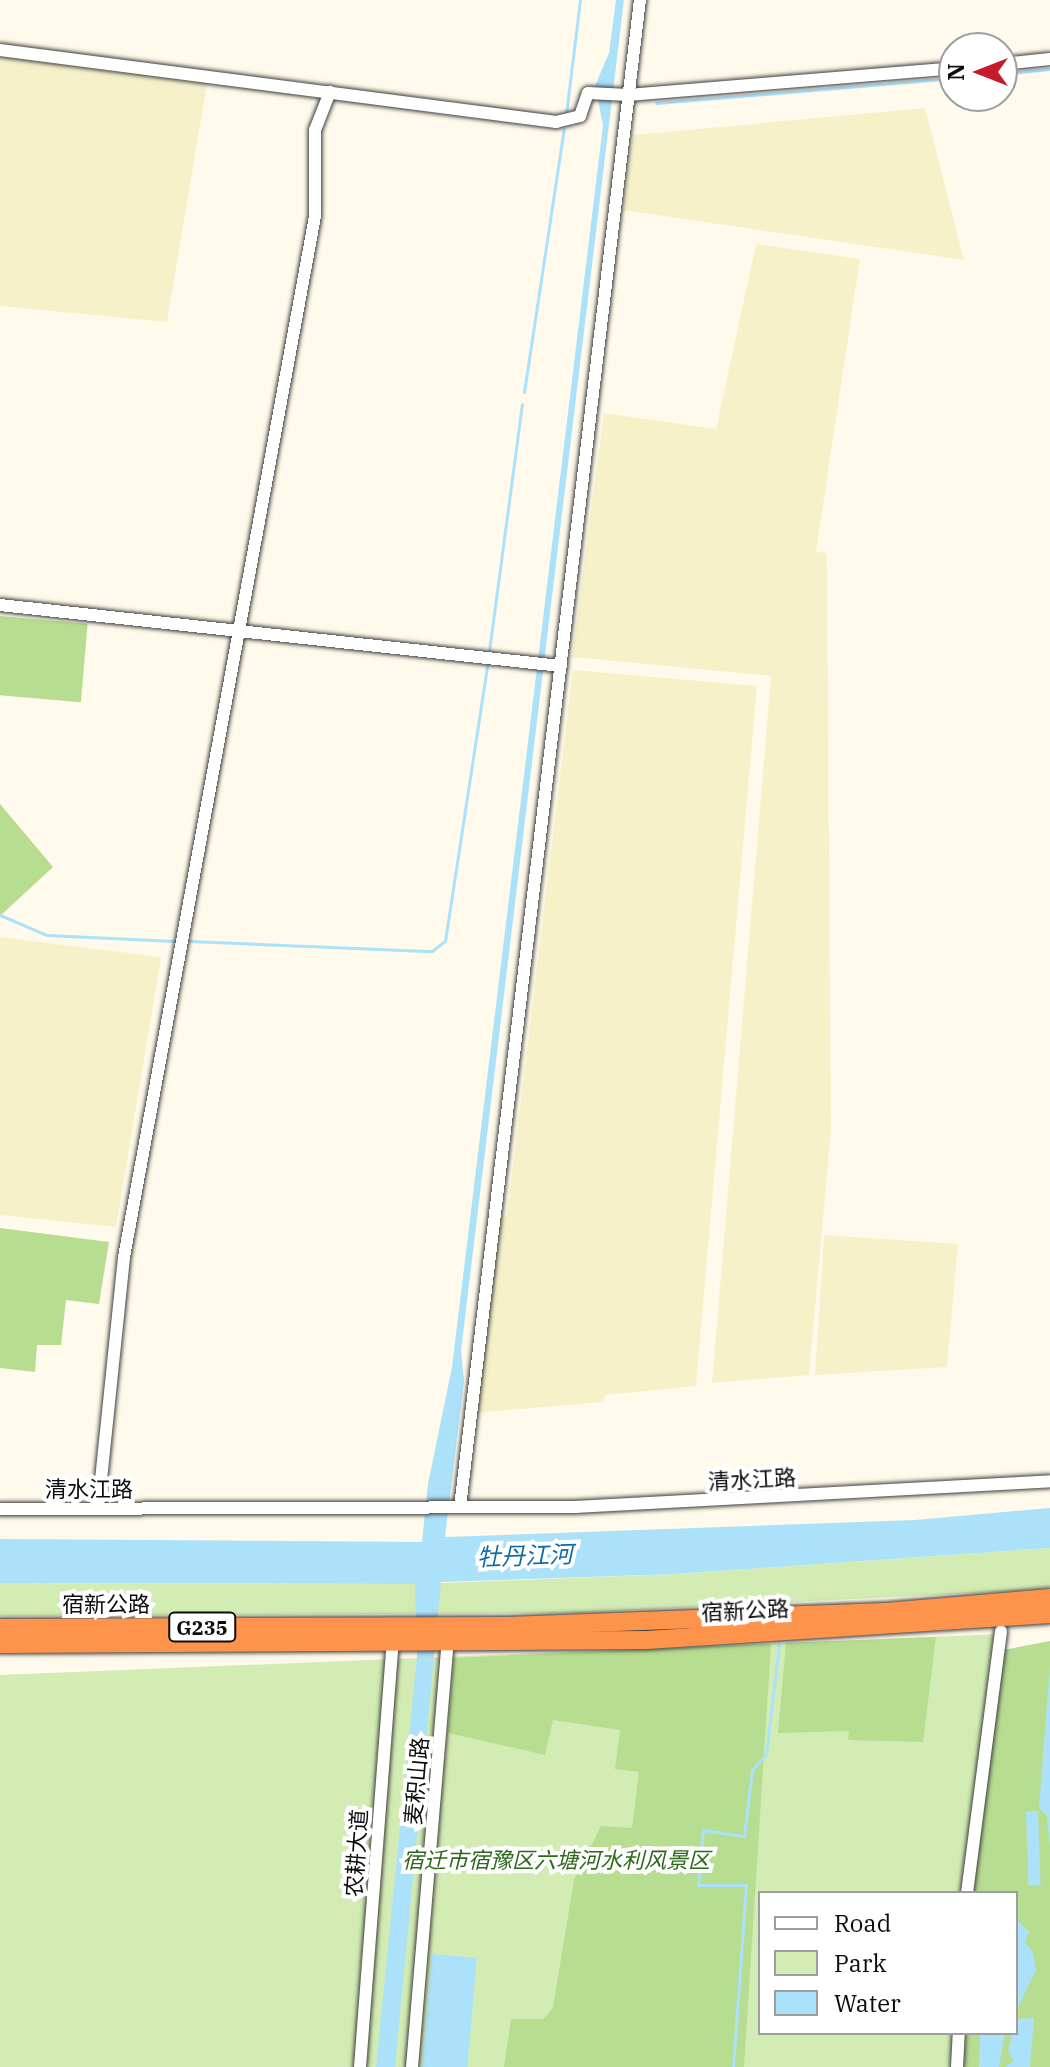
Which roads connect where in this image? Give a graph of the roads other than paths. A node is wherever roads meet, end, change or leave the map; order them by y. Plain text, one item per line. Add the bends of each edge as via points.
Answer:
1 (640, 0) edge
2 (0, 50) edge
3 (1050, 59) edge
4 (1018, 62) edge
5 (938, 69) edge
6 (330, 92) junction
7 (628, 95) junction
8 (0, 605) edge
9 (241, 632) junction
10 (556, 665) junction
11 (1050, 1481) edge
12 (457, 1507) junction
13 (0, 1509) edge
14 (98, 1509) junction
15 (1050, 1598) edge
16 (1050, 1614) edge
17 (0, 1628) edge
18 (1001, 1631) dead end
19 (400, 1637) junction
20 (444, 1637) junction
21 (0, 1644) edge
22 (967, 1891) edge
23 (959, 2035) edge
24 (360, 2067) edge
25 (412, 2067) edge
26 (957, 2067) edge

1 - 7 street
2 - 6 street
3 - 4 street
5 - 7 street
6 - 7 street via 556,122 580,116 588,93
6 - 9 street via 315,130 315,216
7 - 10 street
8 - 9 street
9 - 10 street
9 - 14 street via 124,1257
10 - 12 street
11 - 12 street, 清水江路 via 702,1502
12 - 14 street, 清水江路
13 - 14 street, 清水江路
15 - 20 highway, 宿新公路
16 - 20 highway, 宿新公路 via 647,1640
17 - 19 highway, 宿新公路 / G235
18 - 22 street
19 - 20 highway
19 - 21 highway, 宿新公路 / G235
19 - 24 street, 农耕大道
20 - 25 street, 麦积山路
23 - 26 street

